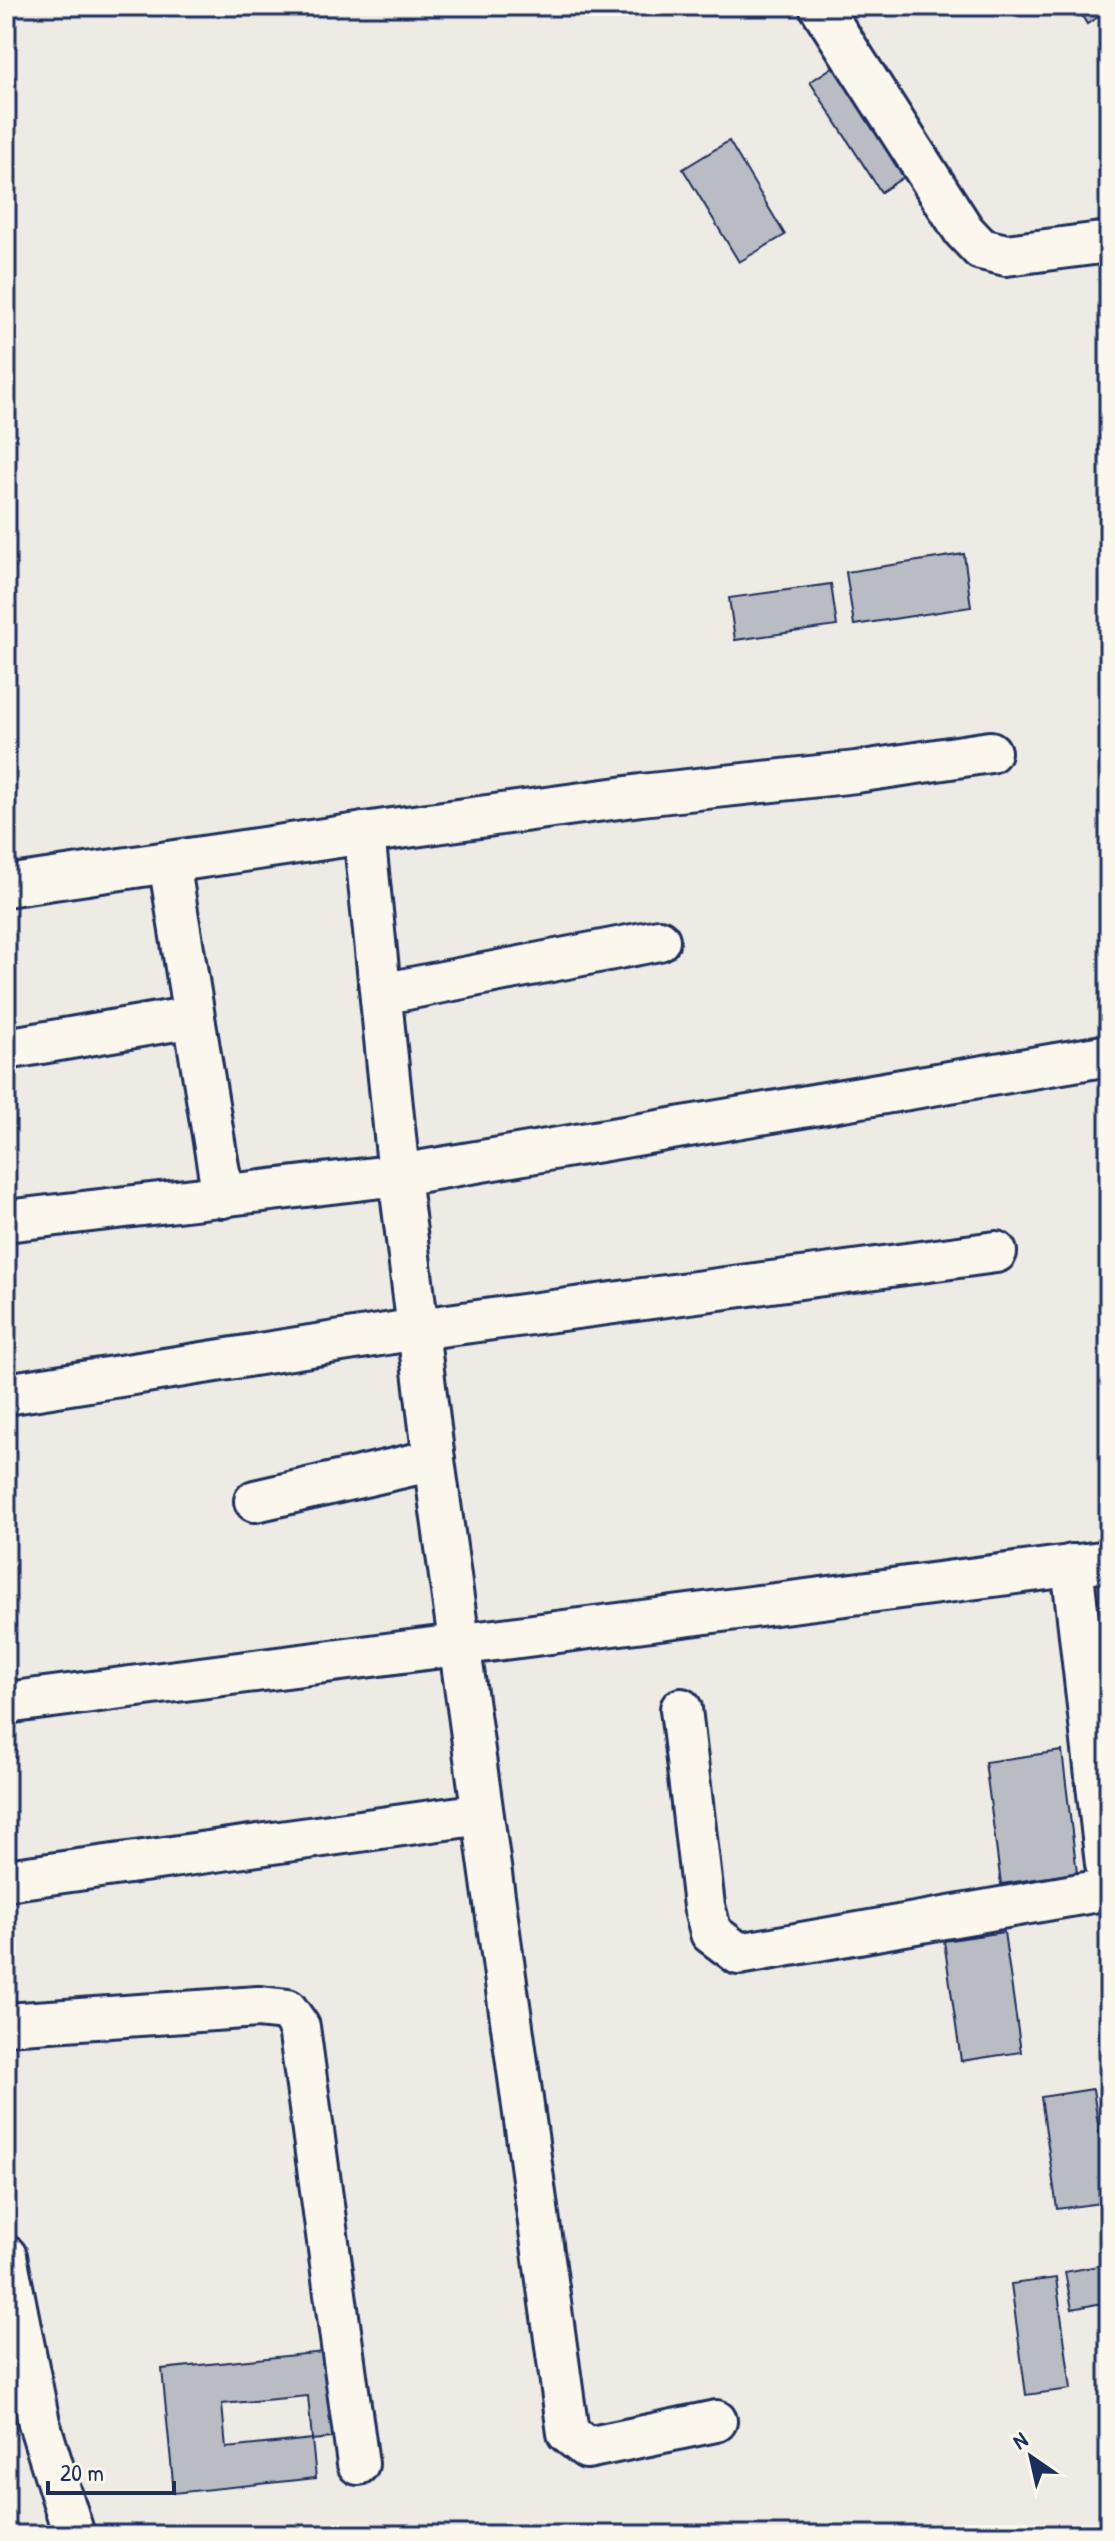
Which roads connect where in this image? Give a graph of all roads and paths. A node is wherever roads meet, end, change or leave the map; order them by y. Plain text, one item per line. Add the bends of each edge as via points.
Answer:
1 (820, 6) edge
2 (1109, 242) edge
3 (990, 752) dead end
4 (364, 833) junction
5 (169, 862) junction
6 (6, 886) edge
7 (659, 940) dead end
8 (381, 994) junction
9 (193, 1017) junction
10 (6, 1049) edge
11 (1109, 1055) edge
12 (399, 1175) junction
13 (223, 1197) junction
14 (6, 1221) edge
15 (996, 1252) dead end
16 (418, 1329) junction
17 (6, 1394) edge
18 (434, 1460) junction
19 (255, 1501) dead end
20 (1090, 1563) edge
21 (458, 1644) junction
22 (6, 1703) edge
23 (681, 1709) dead end
24 (482, 1814) junction
25 (1109, 1873) edge
26 (6, 1880) edge
27 (1109, 1889) edge
28 (6, 2024) edge
29 (6, 2256) edge
30 (716, 2421) dead end
31 (358, 2464) dead end
32 (74, 2535) edge

1 - 2 street via 964,231 981,249 1006,255
3 - 4 street
4 - 5 street
4 - 8 street
5 - 6 street
5 - 9 street
7 - 8 street
8 - 12 street
9 - 10 street
9 - 13 street
11 - 12 street
12 - 13 street
12 - 16 street
13 - 14 street
15 - 16 street
16 - 17 street
16 - 18 street
18 - 19 street
18 - 21 street
20 - 21 street
20 - 25 street
21 - 22 street
21 - 24 street
23 - 27 street via 704,1906 711,1933 739,1954
24 - 26 street
24 - 30 street via 568,2433 587,2448
28 - 31 street via 258,2007 287,2010 299,2027
29 - 32 street via 39,2423

